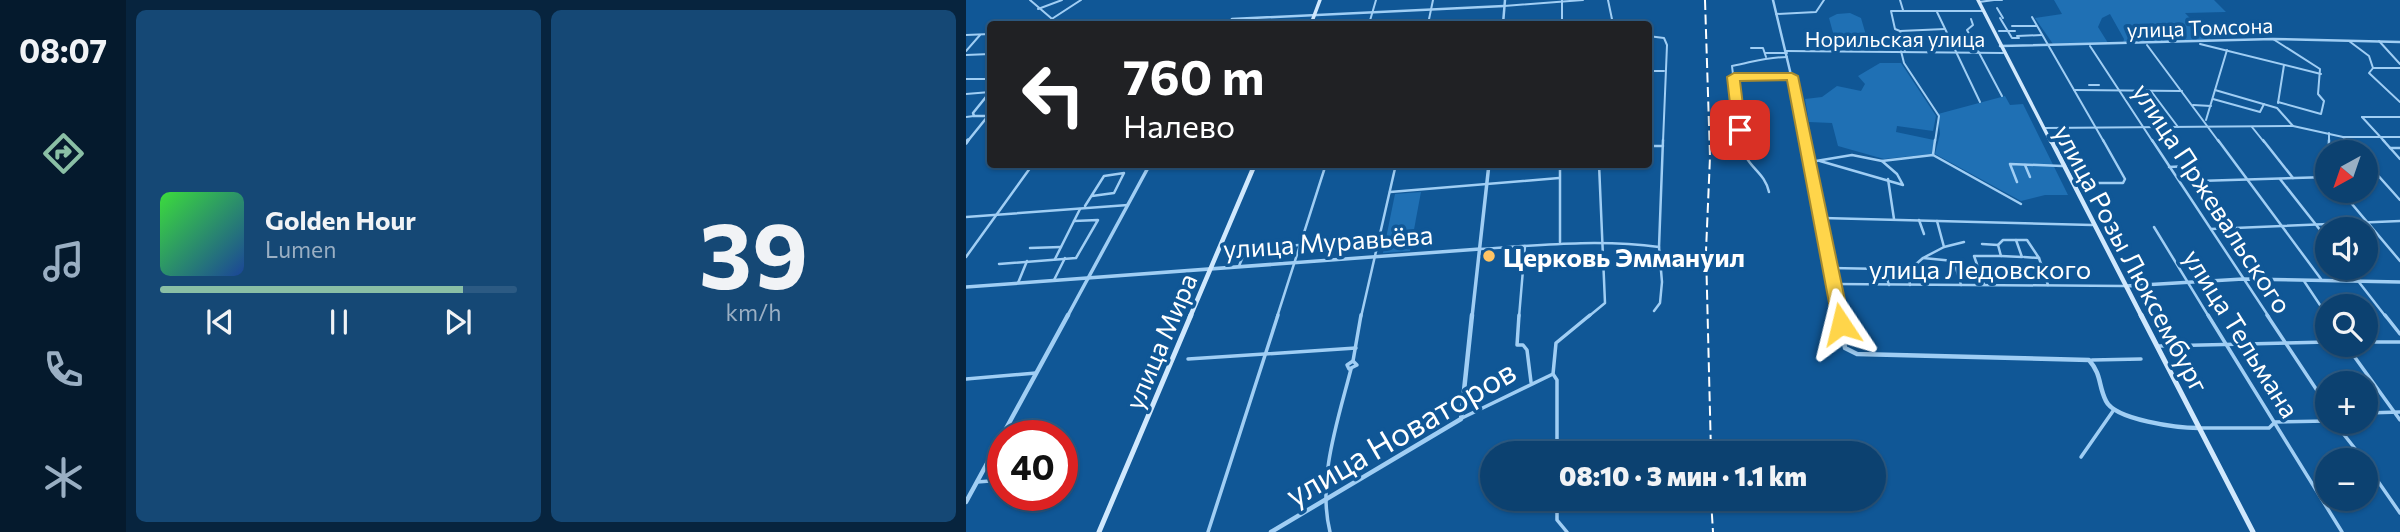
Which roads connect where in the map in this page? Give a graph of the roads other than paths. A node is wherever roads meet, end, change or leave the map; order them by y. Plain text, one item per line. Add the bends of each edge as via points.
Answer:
1 (1030, 0) edge
2 (1062, 0) edge
3 (1081, 0) edge
4 (1320, 0) edge
5 (1376, 0) edge
6 (1433, 0) edge
7 (1505, 0) edge
8 (1583, 0) edge
9 (1608, 0) edge
10 (1773, 0) edge
11 (1824, 0) edge
12 (1900, 0) edge
13 (1994, 0) edge
14 (2003, 0) edge
15 (1562, 1) edge
16 (1978, 1) edge
17 (1504, 6) junction
18 (1997, 8) dead end
19 (1038, 9) junction
20 (1431, 9) junction
21 (1904, 11) junction
22 (1983, 11) junction
23 (1372, 12) junction
24 (1937, 12) junction
25 (1776, 14) junction
26 (1314, 15) junction
27 (2032, 17) dead end
28 (1051, 18) junction
29 (1971, 19) dead end
30 (1048, 21) edge
31 (1231, 21) edge
32 (1312, 21) edge
33 (1369, 21) edge
34 (1428, 21) edge
35 (1503, 21) edge
36 (1562, 21) edge
37 (1612, 21) edge
38 (2012, 26) dead end
39 (2037, 26) junction
40 (1945, 29) junction
41 (1900, 31) junction
42 (1999, 31) dead end
43 (2008, 31) junction
44 (2015, 31) dead end
45 (980, 34) junction
46 (987, 34) edge
47 (966, 35) edge
48 (2043, 35) junction
49 (1652, 37) edge
50 (2346, 39) junction
51 (2273, 40) junction
52 (2379, 41) junction
53 (2400, 42) edge
54 (2200, 44) junction
55 (2147, 45) junction
56 (2000, 46) junction
57 (2090, 46) junction
58 (2050, 47) junction
59 (1751, 48) dead end
60 (2227, 50) junction
61 (966, 51) edge
62 (1903, 51) junction
63 (1956, 52) junction
64 (1979, 52) junction
65 (2003, 52) junction
66 (987, 54) edge
67 (1787, 54) junction
68 (966, 55) edge
69 (1766, 55) junction
70 (2284, 65) junction
71 (2400, 66) edge
72 (2373, 68) junction
73 (1652, 71) edge
74 (1664, 71) junction
75 (2321, 74) junction
76 (1792, 76) junction
77 (1734, 77) junction
78 (966, 79) edge
79 (987, 79) edge
80 (2089, 85) dead end
81 (2074, 90) junction
82 (2103, 90) junction
83 (2119, 90) junction
84 (2216, 90) junction
85 (2151, 91) junction
86 (2182, 91) junction
87 (987, 92) edge
88 (966, 94) edge
89 (987, 96) edge
90 (2002, 96) dead end
91 (2213, 99) junction
92 (1980, 102) dead end
93 (2278, 102) junction
94 (2400, 102) edge
95 (2264, 104) junction
96 (2193, 106) junction
97 (2211, 106) junction
98 (2277, 108) junction
99 (974, 116) junction
100 (987, 116) edge
101 (966, 117) edge
102 (2400, 117) edge
103 (987, 118) edge
104 (2208, 125) junction
105 (2293, 126) junction
106 (2178, 127) junction
107 (2252, 127) junction
108 (2042, 128) junction
109 (2094, 128) junction
110 (2142, 128) junction
111 (2329, 133) junction
112 (2379, 136) junction
113 (2343, 137) junction
114 (2400, 137) edge
115 (2330, 140) edge
116 (2346, 140) edge
117 (966, 143) edge
118 (1652, 146) edge
119 (1663, 146) junction
120 (2390, 148) junction
121 (2400, 148) edge
122 (1933, 155) junction
123 (2400, 159) edge
124 (1820, 161) junction
125 (1882, 161) junction
126 (1810, 162) junction
127 (2025, 165) junction
128 (2062, 166) junction
129 (2169, 167) junction
130 (1030, 168) edge
131 (1148, 168) edge
132 (1253, 168) edge
133 (1325, 168) edge
134 (1395, 168) edge
135 (1489, 168) edge
136 (1560, 168) edge
137 (1599, 168) edge
138 (2378, 175) edge
139 (2030, 177) dead end
140 (2315, 177) edge
141 (1559, 178) junction
142 (2293, 178) junction
143 (1888, 179) junction
144 (2279, 179) junction
145 (2248, 180) junction
146 (2017, 182) dead end
147 (2071, 183) junction
148 (1487, 184) junction
149 (1390, 192) junction
150 (1769, 192) dead end
151 (1092, 196) junction
152 (2400, 200) edge
153 (2352, 203) edge
154 (2021, 204) dead end
155 (1128, 205) junction
156 (1082, 208) junction
157 (996, 214) junction
158 (966, 217) edge
159 (2363, 217) edge
160 (1822, 218) junction
161 (1894, 219) junction
162 (1919, 220) junction
163 (1074, 221) junction
164 (1937, 221) junction
165 (2400, 221) edge
166 (2378, 222) edge
167 (2315, 223) edge
168 (2315, 224) edge
169 (2092, 225) junction
170 (2283, 226) junction
171 (2154, 227) dead end
172 (2210, 229) junction
173 (1924, 234) dead end
174 (2378, 235) edge
175 (2016, 240) junction
176 (1964, 242) dead end
177 (1560, 243) junction
178 (1602, 244) junction
179 (1982, 244) dead end
180 (1299, 245) junction
181 (1998, 245) junction
182 (1525, 246) junction
183 (1061, 247) junction
184 (1659, 247) junction
185 (1944, 247) junction
186 (1030, 248) dead end
187 (1480, 249) junction
188 (1376, 256) junction
189 (2001, 256) junction
190 (966, 257) edge
191 (2022, 257) junction
192 (1065, 258) junction
193 (1923, 258) junction
194 (2039, 258) junction
195 (1055, 259) junction
196 (1027, 261) junction
197 (2400, 261) edge
198 (1294, 262) junction
199 (999, 264) dead end
200 (1239, 267) junction
201 (1212, 268) junction
202 (1831, 268) junction
203 (2315, 271) edge
204 (1088, 277) junction
205 (2243, 279) junction
206 (2302, 279) junction
207 (2315, 279) edge
208 (1054, 280) junction
209 (2340, 280) edge
210 (2358, 281) junction
211 (2187, 282) junction
212 (2400, 282) edge
213 (1018, 283) junction
214 (1834, 284) junction
215 (1889, 285) junction
216 (1910, 285) junction
217 (1961, 285) junction
218 (1984, 285) junction
219 (2049, 285) junction
220 (966, 286) edge
221 (2126, 286) junction
222 (2315, 298) edge
223 (1654, 311) dead end
224 (2400, 334) edge
225 (2285, 342) junction
226 (2315, 342) edge
227 (2378, 342) edge
228 (2400, 342) edge
229 (2226, 345) junction
230 (2156, 346) junction
231 (1356, 348) junction
232 (1265, 354) junction
233 (2355, 357) edge
234 (1188, 359) dead end
235 (2141, 359) dead end
236 (2089, 360) junction
237 (1037, 373) junction
238 (1553, 374) junction
239 (966, 379) edge
240 (1531, 382) junction
241 (2315, 387) edge
242 (2112, 411) junction
243 (2378, 412) edge
244 (2395, 412) junction
245 (2400, 412) edge
246 (1461, 419) junction
247 (2400, 420) edge
248 (2315, 421) edge
249 (2275, 422) junction
250 (2199, 428) junction
251 (2343, 434) edge
252 (1557, 441) edge
253 (2354, 448) edge
254 (2081, 457) dead end
255 (987, 481) edge
256 (2378, 481) edge
257 (977, 482) junction
258 (1327, 498) junction
259 (966, 502) edge
260 (1557, 511) edge
261 (2400, 513) edge
262 (1565, 531) edge
263 (1099, 532) edge
264 (1208, 532) edge
265 (1271, 532) edge
266 (1330, 532) edge
267 (2253, 532) edge
268 (2342, 532) edge

1 - 19 street
2 - 19 street
3 - 28 street
4 - 26 main road
5 - 23 street
6 - 20 street
7 - 17 street
8 - 15 street
9 - 37 street
10 - 25 street
11 - 25 street via 1815,12
12 - 21 street
13 - 14 street
13 - 16 street
15 - 17 street
15 - 36 street
16 - 22 main road, улица Розы Люксембург
17 - 20 street
17 - 35 street
18 - 43 street
19 - 28 street
20 - 23 street
20 - 34 street
21 - 24 street
21 - 41 street via 1889,13
22 - 24 street
22 - 56 main road, улица Розы Люксембург
23 - 26 street
23 - 33 street
24 - 40 street
25 - 67 street
26 - 31 street
26 - 32 main road
27 - 39 street
28 - 30 street
29 - 64 street via 1973,25 1966,28
38 - 39 street
39 - 48 street
40 - 41 street
40 - 63 street
41 - 62 street
42 - 43 street
43 - 44 street
43 - 48 street via 2012,38
45 - 46 street
45 - 47 street
45 - 61 street
48 - 58 street
49 - 74 street via 1666,41
50 - 51 street, улица Томсона
50 - 52 street, улица Томсона
50 - 72 street via 2369,56
51 - 54 street, улица Томсона
51 - 75 street
52 - 53 street, улица Томсона
52 - 71 street
54 - 55 street, улица Томсона
54 - 60 street
55 - 57 street, улица Томсона
55 - 86 street
56 - 58 street, улица Томсона
56 - 65 main road, улица Розы Люксембург
57 - 58 street, улица Томсона
57 - 83 street, улица Пржевальского
58 - 81 street
59 - 69 street via 1763,48
60 - 70 street
60 - 84 street
62 - 63 street, Норильская улица
62 - 67 street, Норильская улица
62 - 122 street via 1904,63 1939,116
63 - 64 street, Норильская улица
63 - 92 street
64 - 65 street, Норильская улица
64 - 90 street
65 - 108 main road, улица Розы Люксембург
66 - 68 street
67 - 69 street, Норильская улица
67 - 76 street
69 - 77 street via 1732,66
70 - 75 street
70 - 93 street
71 - 72 street
72 - 94 street via 2369,73
73 - 74 street
74 - 119 street
75 - 93 street via 2318,94 2324,101 2322,113
76 - 77 street
76 - 126 street
77 - 150 street via 1743,157 1767,183
78 - 79 street
80 - 82 street
81 - 82 street
81 - 109 street
82 - 83 street
83 - 85 street
83 - 110 street, улица Пржевальского
84 - 91 street
84 - 95 street
85 - 86 street
85 - 106 street
86 - 96 street
87 - 88 street
89 - 99 street
91 - 95 street via 2260,112
91 - 97 street
93 - 98 street
95 - 98 street
96 - 97 street
96 - 104 street
97 - 104 street
98 - 105 street
99 - 100 street
99 - 101 street
102 - 112 street via 2362,117
103 - 117 street
104 - 106 street
104 - 107 street
104 - 145 street
105 - 107 street
105 - 111 street
106 - 110 street
107 - 142 street
108 - 109 street
108 - 128 main road, улица Розы Люксембург
109 - 110 street
109 - 147 street via 2125,179 2123,183
110 - 129 street, улица Пржевальского
111 - 113 street
111 - 115 street
112 - 113 street
112 - 114 street
112 - 120 street
113 - 116 street
118 - 119 street
119 - 184 street
120 - 121 street
120 - 123 street
122 - 125 street
122 - 154 street
124 - 125 street via 1852,155
124 - 126 street
124 - 143 street
125 - 143 street via 1903,185
126 - 160 street
127 - 128 street
127 - 139 street
127 - 146 street via 2010,164
128 - 147 main road, улица Розы Люксембург
129 - 145 street via 2189,166 2198,181
129 - 172 street, улица Пржевальского
130 - 157 street
131 - 155 street
132 - 201 main road, улица Мира
133 - 180 street
134 - 149 street
135 - 148 street
136 - 141 street
137 - 178 street
138 - 152 street
140 - 142 street
141 - 148 street
141 - 177 street
142 - 144 street
143 - 161 street
144 - 145 street
144 - 167 street
145 - 170 street
147 - 169 main road, улица Розы Люксембург
148 - 149 street
148 - 187 street
149 - 188 street
151 - 151 street via 1105,175 1124,173 1113,194
151 - 156 street
153 - 159 street
155 - 156 street
155 - 204 street
156 - 157 street
156 - 163 street
157 - 158 street
157 - 190 street
160 - 161 street
160 - 202 street
161 - 162 street
162 - 164 street
162 - 173 street
163 - 183 street
163 - 192 street via 1098,220 1076,257
164 - 169 street
164 - 185 street
165 - 166 street
168 - 170 street
169 - 221 main road, улица Розы Люксембург
170 - 172 street
170 - 203 street
171 - 211 street, улица Тельмана
172 - 205 street, улица Пржевальского
174 - 197 street
175 - 181 street
175 - 191 street
175 - 194 street via 2027,240
176 - 185 street
177 - 178 street, улица Муравьёва
177 - 182 street, улица Муравьёва
178 - 184 street, улица Муравьёва via 1621,240
178 - 238 street via 1605,303 1556,342
179 - 181 street
180 - 198 street
180 - 200 street via 1245,249
181 - 189 street
182 - 187 street, улица Муравьёва
182 - 240 street via 1517,345 1527,350
183 - 186 street
183 - 195 street
184 - 223 street via 1661,292
185 - 193 street
187 - 188 street, улица Муравьёва
187 - 246 street
188 - 198 street, улица Муравьёва
188 - 231 street via 1363,299
189 - 191 street
189 - 218 street via 1974,256
191 - 194 street
192 - 195 street
192 - 208 street
193 - 216 street via 1908,271
193 - 217 street via 1954,261
194 - 219 street
195 - 196 street
196 - 199 street
196 - 213 street
198 - 200 street, улица Муравьёва
198 - 232 street
200 - 201 street, улица Муравьёва
201 - 204 street, улица Муравьёва
201 - 263 main road, улица Мира
202 - 214 street
202 - 215 street via 1884,269
204 - 208 street, улица Муравьёва
204 - 237 street
205 - 206 street
205 - 211 street
205 - 225 street, улица Пржевальского
206 - 207 street
206 - 222 street
208 - 213 street, улица Муравьёва
209 - 210 street
210 - 212 street
210 - 224 street
211 - 221 street
211 - 229 street, улица Тельмана
213 - 220 street, улица Муравьёва
214 - 215 street, улица Ледовского
214 - 236 street via 1845,348 1851,352
215 - 216 street, улица Ледовского
216 - 217 street, улица Ледовского
217 - 218 street, улица Ледовского
218 - 219 street, улица Ледовского
219 - 221 street, улица Ледовского
221 - 230 main road, улица Розы Люксембург
225 - 226 street
225 - 229 street
225 - 241 street, улица Пржевальского
227 - 228 street
229 - 230 street
229 - 249 street, улица Тельмана
230 - 250 main road, улица Розы Люксембург
231 - 232 street
231 - 258 street via 1347,365 1351,369
232 - 234 street
232 - 264 street
233 - 244 street
235 - 236 street
236 - 242 street via 2099,372
237 - 239 street
237 - 257 street
238 - 240 street, улица Новаторов
238 - 252 street via 1557,380
240 - 246 street, улица Новаторов
242 - 250 street via 2168,428
242 - 254 street
243 - 244 street
244 - 245 street
244 - 247 street
246 - 258 street, улица Новаторов
248 - 249 street
249 - 250 street via 2269,428
249 - 268 street, улица Тельмана
250 - 267 main road, улица Розы Люксембург
251 - 253 street
255 - 257 street
256 - 261 street
257 - 259 street
258 - 265 street, улица Новаторов
258 - 266 street
260 - 262 street

